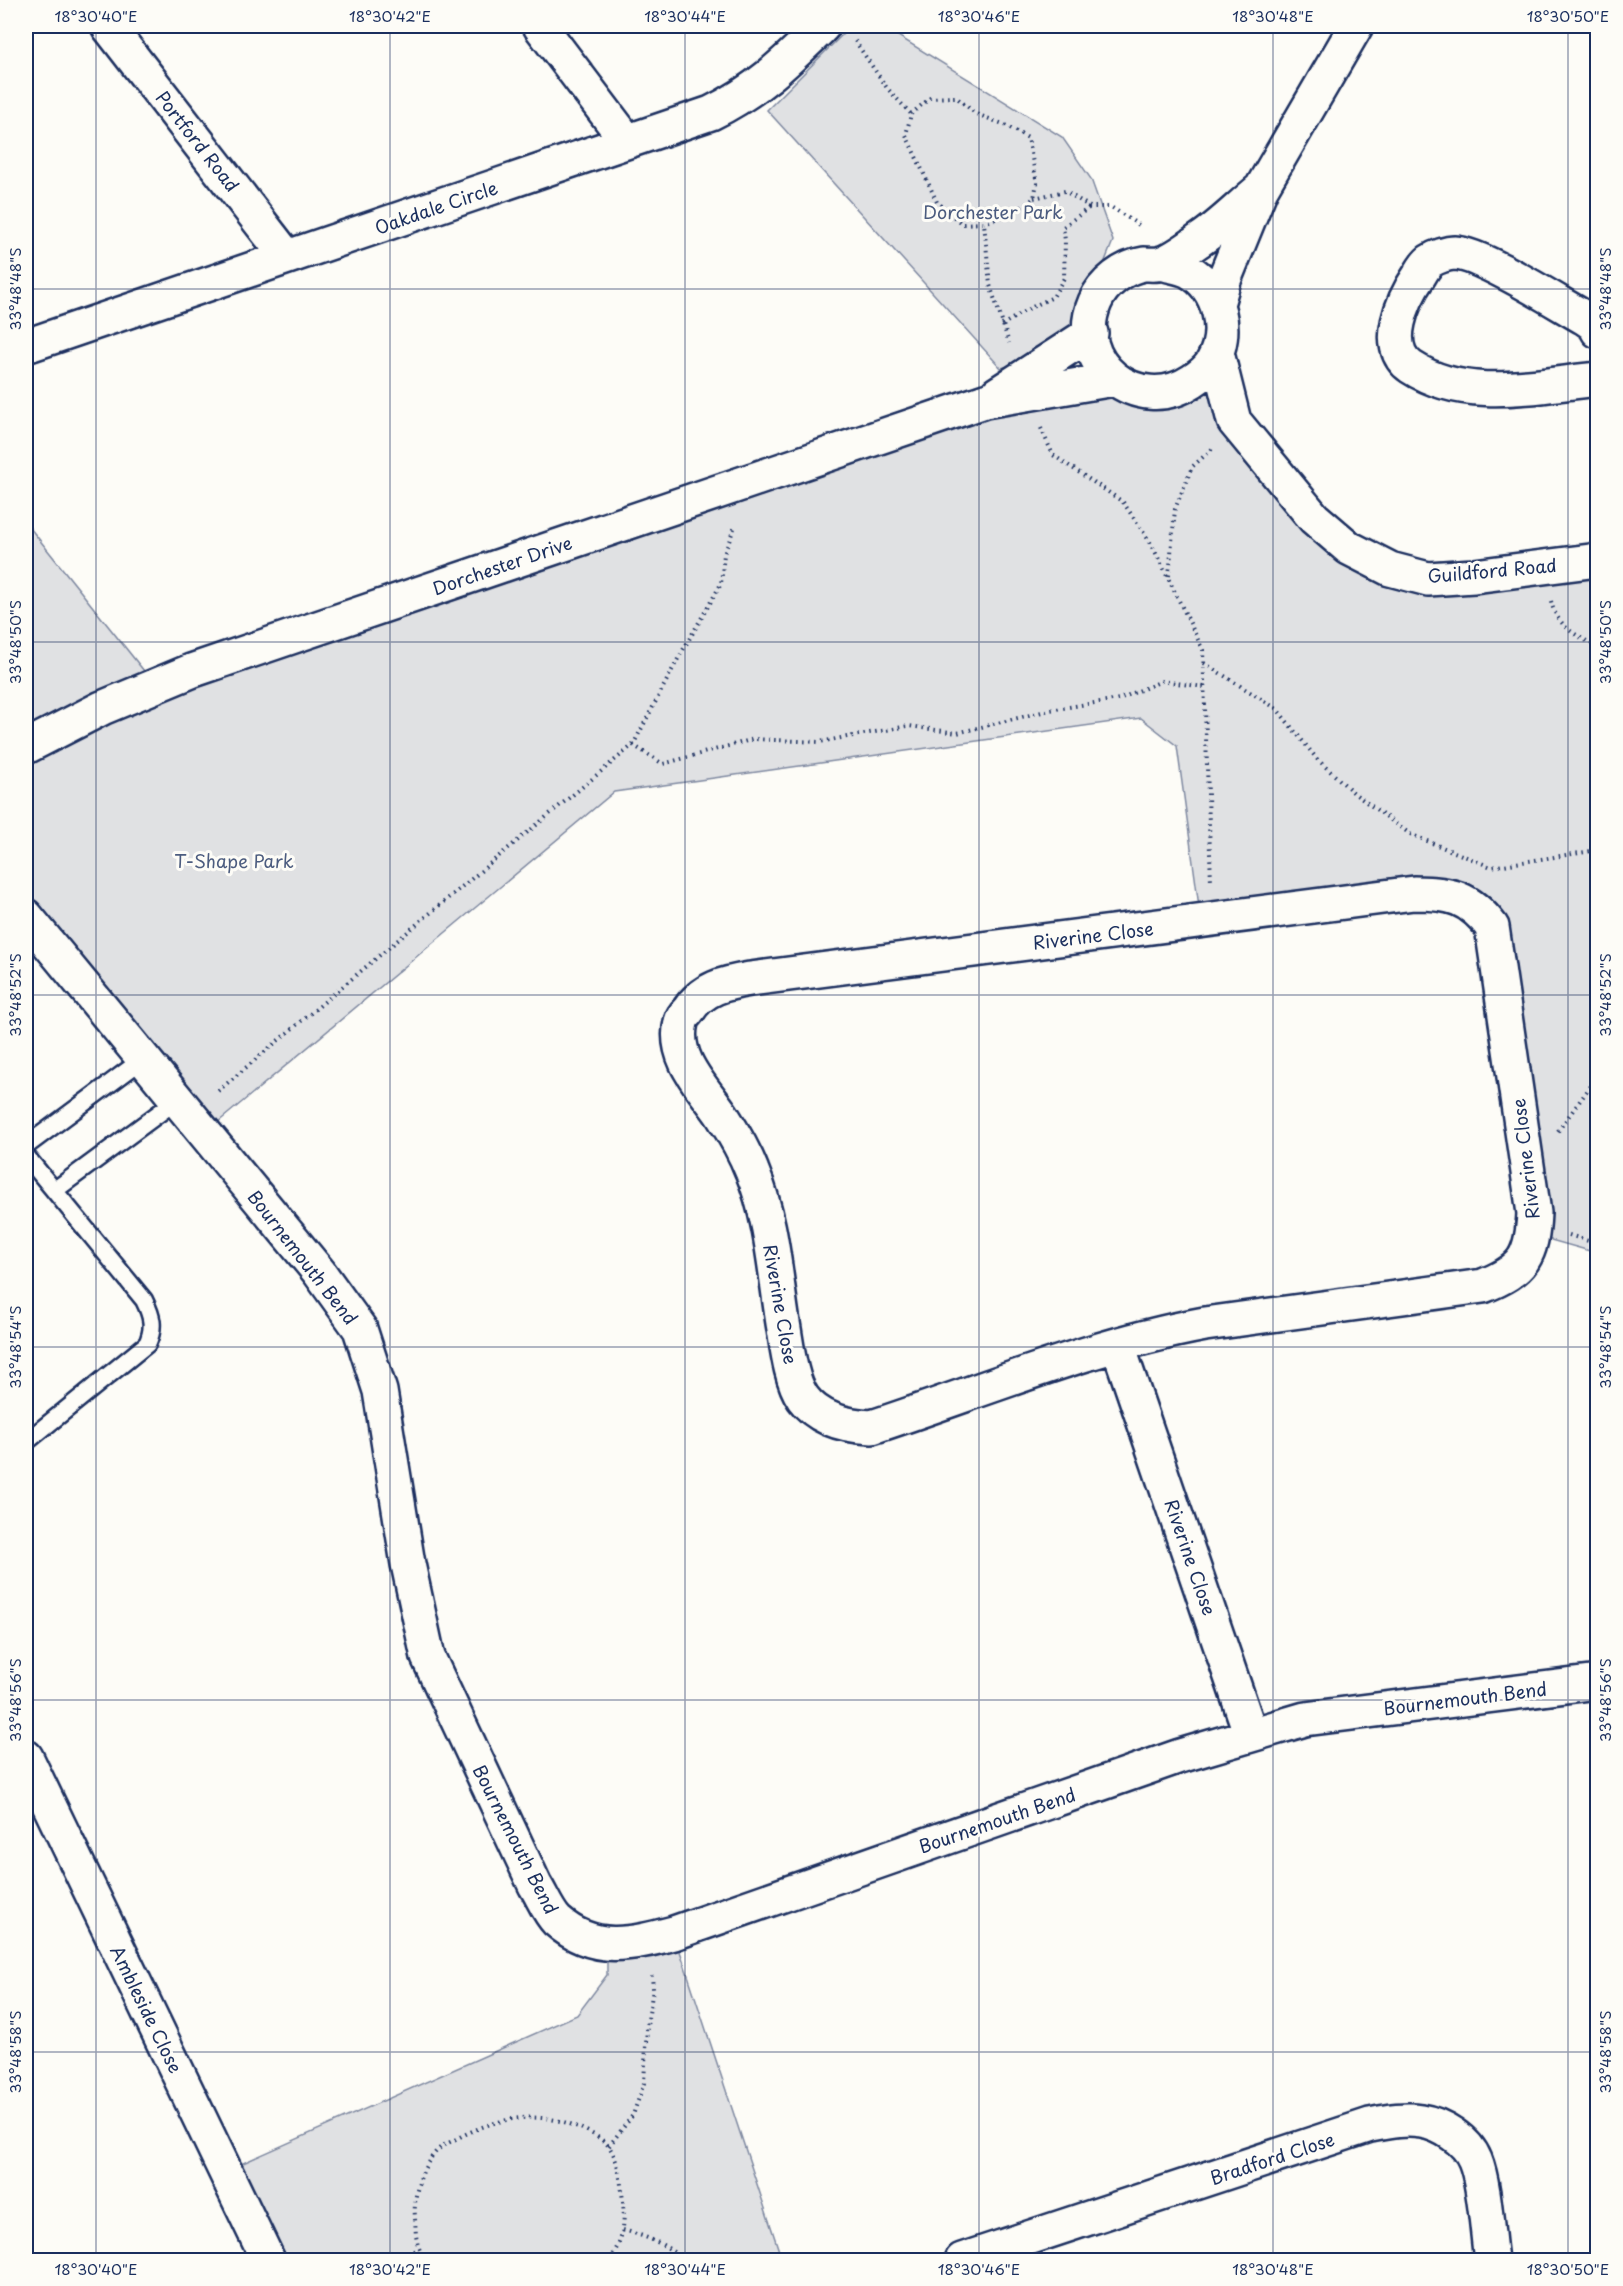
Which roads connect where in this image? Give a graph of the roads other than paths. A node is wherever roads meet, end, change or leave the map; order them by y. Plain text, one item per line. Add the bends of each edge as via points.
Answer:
1 (108, 26) edge
2 (540, 26) edge
3 (1356, 26) edge
4 (837, 30) edge
5 (627, 141) junction
6 (1261, 189) junction
7 (287, 257) junction
8 (1162, 263) junction
9 (1217, 304) junction
10 (1598, 331) edge
11 (1091, 333) junction
12 (26, 346) edge
13 (1217, 353) junction
14 (1114, 379) junction
15 (1598, 379) edge
16 (1024, 386) junction
17 (1178, 390) junction
18 (1236, 424) junction
19 (1598, 560) edge
20 (26, 747) edge
21 (26, 916) edge
22 (143, 1059) junction
23 (183, 1108) junction
24 (26, 1146) edge
25 (26, 1156) edge
26 (55, 1190) junction
27 (1118, 1346) junction
28 (26, 1442) edge
29 (1598, 1682) edge
30 (1251, 1735) junction
31 (26, 1757) edge
32 (268, 2260) edge
33 (962, 2260) edge
34 (1491, 2260) edge

1 - 7 street, Portford Road
2 - 5 street
3 - 6 street
4 - 5 street, Oakdale Circle via 733,103
5 - 7 street, Oakdale Circle
6 - 8 street via 1204,237
6 - 9 street
7 - 12 street, Oakdale Circle
8 - 9 street via 1189,271
8 - 11 street via 1142,264 1122,272 1106,285 1095,302
9 - 13 street via 1221,320
10 - 15 street via 1585,318 1488,264 1455,253 1428,262 1399,313 1397,329 1399,348 1409,365 1457,386 1487,389
11 - 14 street via 1099,362
11 - 16 street, Dorchester Drive
13 - 17 street via 1205,372
13 - 18 street, Guildford Road
14 - 16 street, Dorchester Drive
14 - 17 street via 1141,393
16 - 20 street, Dorchester Drive via 191,671 102,708
17 - 18 street, Guildford Road
18 - 19 street, Guildford Road via 1314,518 1349,548 1390,569 1428,579
21 - 22 street, Bournemouth Bend
22 - 23 street, Bournemouth Bend
22 - 24 lane
23 - 26 lane
23 - 30 street, Bournemouth Bend via 319,1272 360,1329 380,1391 428,1657 535,1885 555,1920 576,1934 607,1945 675,1934 1180,1756
25 - 26 lane
26 - 28 lane via 144,1300 152,1316 153,1331 147,1344
27 - 27 street, Riverine Close via 872,1427 849,1426 824,1416 803,1398 789,1364 767,1216 752,1171 723,1116 692,1074 680,1046 681,1022 692,1004 725,983 1414,893 1462,898 1481,912 1492,927 1497,947 1534,1213 1526,1258 1508,1276 1483,1286 1205,1324 1160,1332
27 - 30 street, Riverine Close
29 - 30 street, Bournemouth Bend via 1305,1719
31 - 32 street, Ambleside Close
33 - 34 street, Bradford Close via 1370,2125 1395,2121 1421,2121 1440,2128 1458,2138 1475,2159

